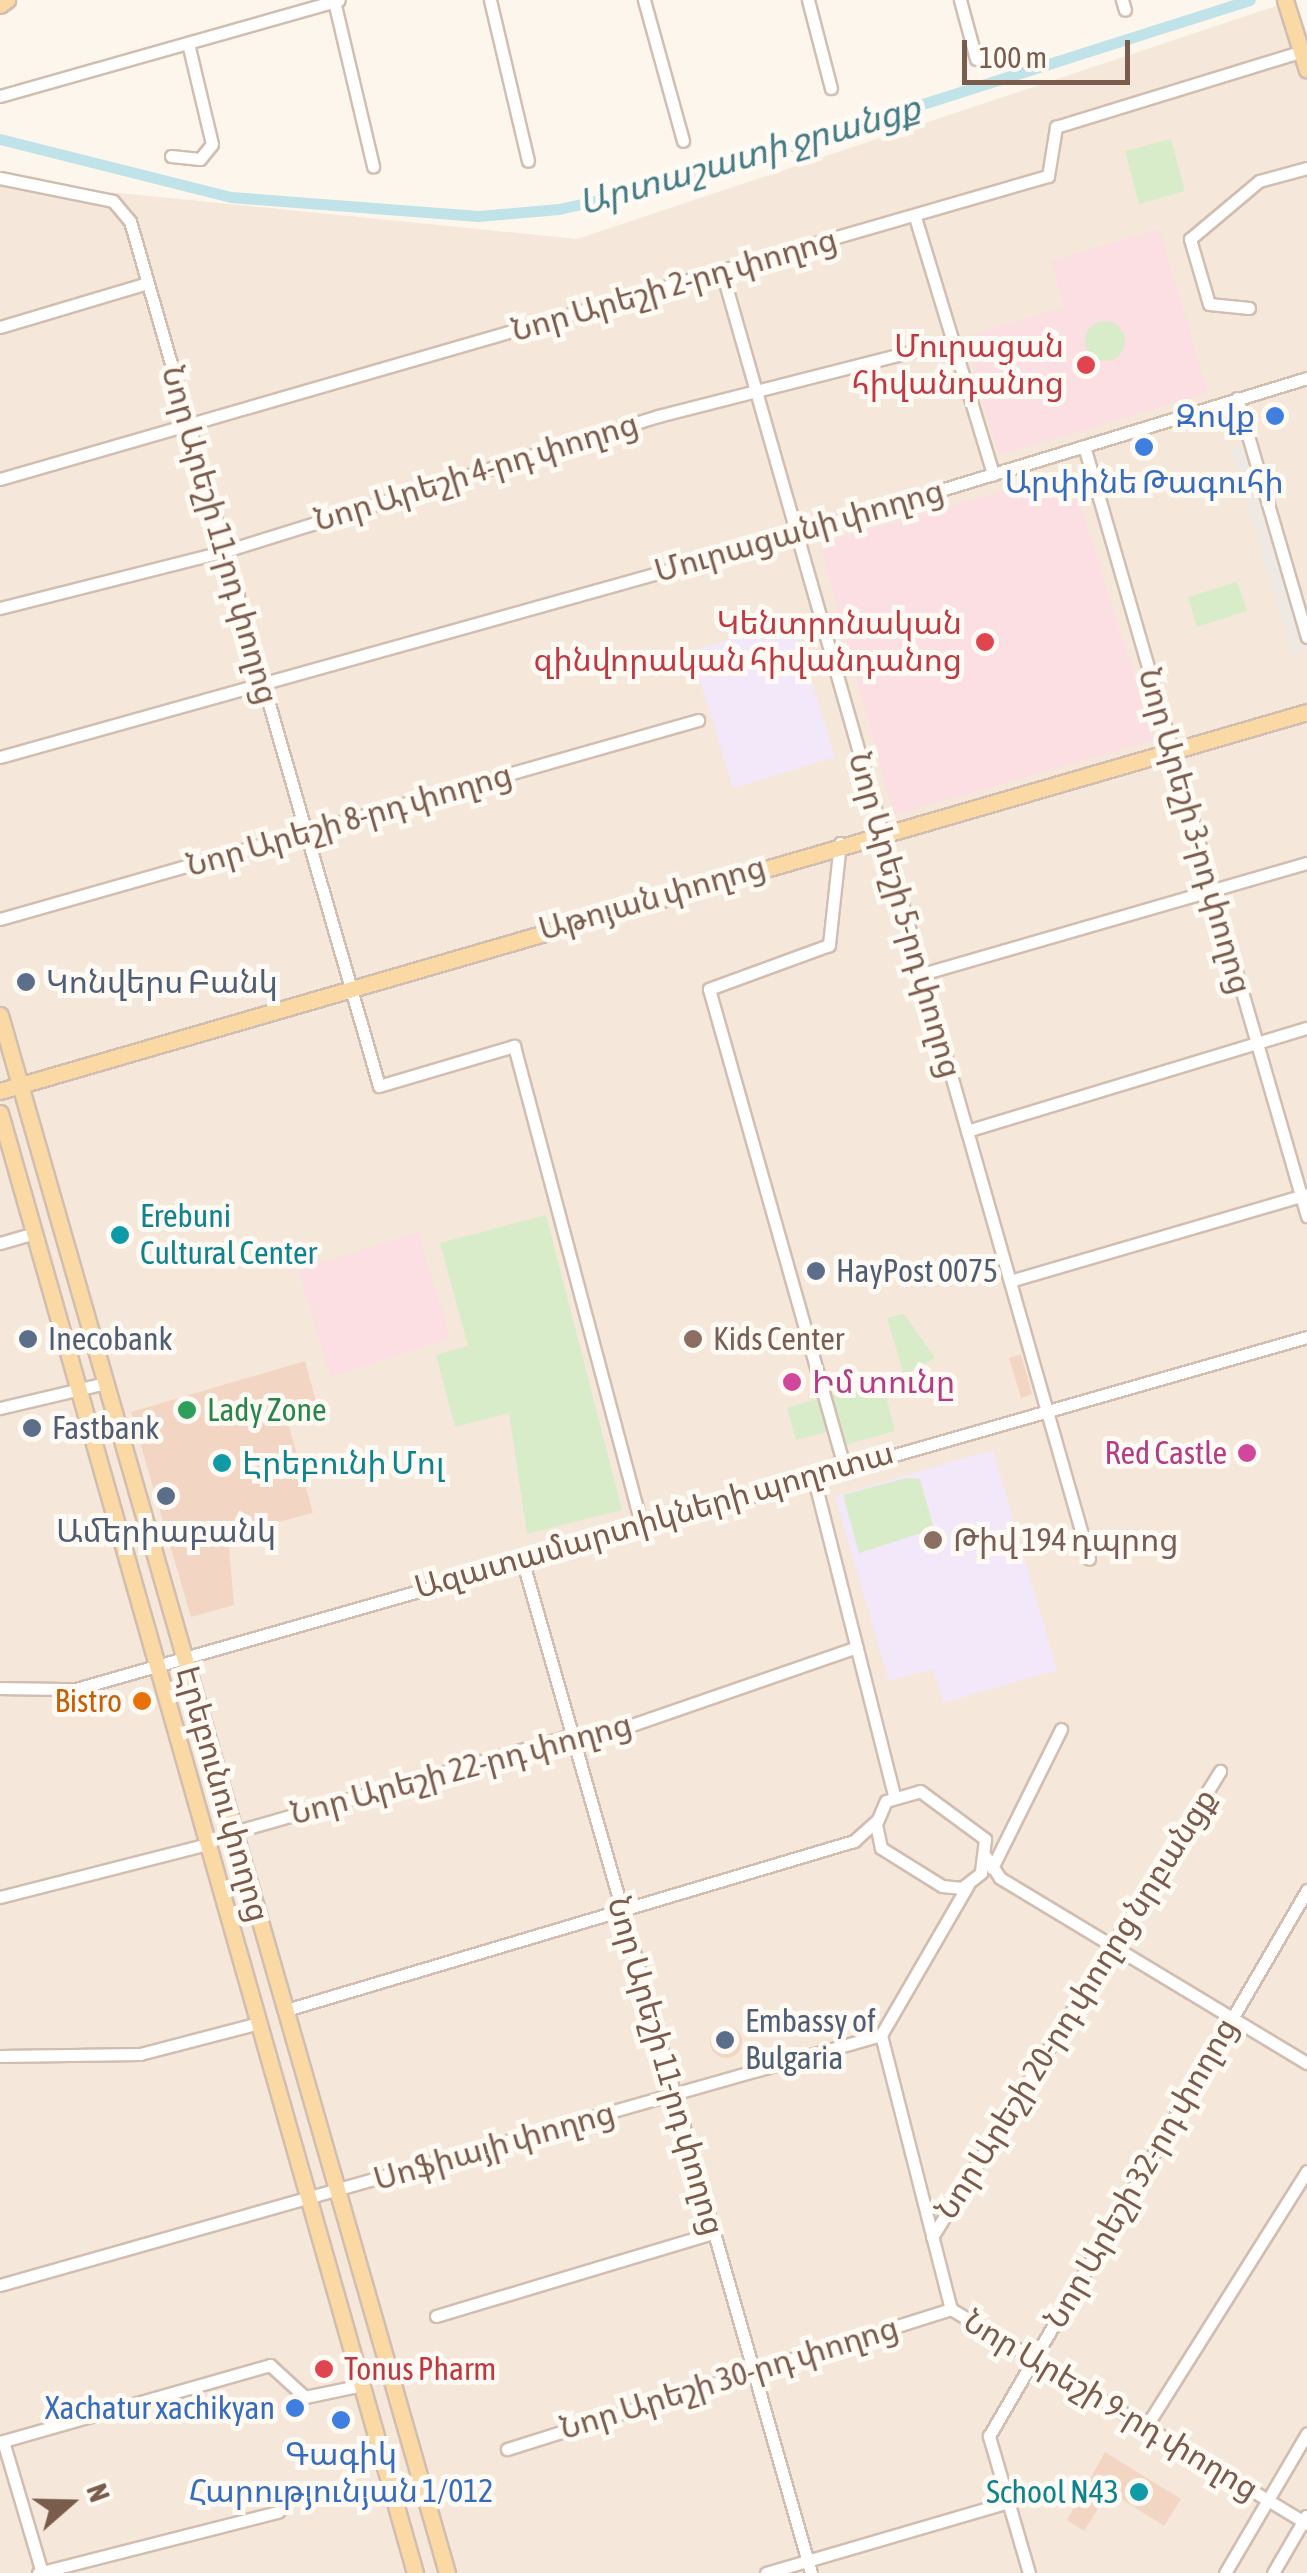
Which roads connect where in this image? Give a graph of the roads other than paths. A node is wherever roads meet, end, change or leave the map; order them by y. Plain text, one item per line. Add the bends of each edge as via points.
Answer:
1 (7, 0) edge
2 (490, 0) edge
3 (644, 0) edge
4 (808, 0) edge
5 (960, 0) edge
6 (1285, 0) edge
7 (336, 1) edge
8 (0, 5) edge
9 (188, 43) junction
10 (1304, 51) edge
11 (976, 59) dead end
12 (1307, 70) edge
13 (831, 88) dead end
14 (0, 96) edge
15 (683, 141) dead end
16 (171, 156) dead end
17 (528, 160) dead end
18 (373, 166) dead end
19 (1307, 168) edge
20 (0, 178) edge
21 (914, 217) junction
22 (722, 272) junction
23 (148, 283) junction
24 (1249, 308) dead end
25 (0, 327) edge
26 (953, 341) junction
27 (1307, 378) edge
28 (757, 393) junction
29 (1237, 398) junction
30 (188, 423) junction
31 (1084, 446) junction
32 (994, 474) junction
33 (0, 479) edge
34 (796, 534) junction
35 (225, 550) junction
36 (0, 608) edge
37 (1307, 636) edge
38 (264, 686) junction
39 (1307, 712) edge
40 (698, 720) dead end
41 (1170, 750) junction
42 (0, 757) edge
43 (881, 830) junction
44 (306, 832) junction
45 (840, 843) junction
46 (1307, 863) edge
47 (1212, 890) junction
48 (0, 919) edge
49 (922, 974) junction
50 (350, 986) junction
51 (0, 1014) edge
52 (1307, 1028) edge
53 (1256, 1043) junction
54 (20, 1085) junction
55 (0, 1091) edge
56 (0, 1113) edge
57 (968, 1131) junction
58 (1304, 1194) edge
59 (1307, 1216) edge
60 (34, 1233) junction
61 (0, 1243) edge
62 (1010, 1281) junction
63 (1307, 1337) edge
64 (106, 1384) junction
65 (78, 1389) junction
66 (0, 1408) edge
67 (1047, 1409) junction
68 (844, 1464) junction
69 (812, 1475) junction
70 (642, 1526) junction
71 (522, 1559) junction
72 (1089, 1559) dead end
73 (858, 1647) junction
74 (184, 1656) junction
75 (157, 1664) junction
76 (0, 1688) edge
77 (1062, 1729) dead end
78 (574, 1745) junction
79 (1220, 1771) dead end
80 (894, 1773) junction
81 (914, 1790) junction
82 (894, 1796) junction
83 (876, 1821) junction
84 (234, 1832) junction
85 (854, 1841) junction
86 (208, 1844) junction
87 (881, 1848) junction
88 (993, 1868) junction
89 (973, 1881) junction
90 (946, 1888) junction
91 (1307, 1890) edge
92 (0, 1897) edge
93 (954, 1908) junction
94 (622, 1912) junction
95 (1108, 1942) junction
96 (286, 2010) junction
97 (1232, 2018) junction
98 (259, 2022) junction
99 (881, 2035) junction
100 (0, 2056) edge
101 (1307, 2063) edge
102 (674, 2094) junction
103 (1307, 2171) edge
104 (338, 2192) junction
105 (309, 2199) junction
106 (712, 2233) junction
107 (932, 2237) junction
108 (0, 2285) edge
109 (951, 2309) junction
110 (436, 2316) dead end
111 (1034, 2359) junction
112 (751, 2369) junction
113 (362, 2385) junction
114 (1147, 2425) junction
115 (1307, 2433) edge
116 (1, 2442) edge
117 (507, 2448) dead end
118 (1268, 2500) junction
119 (1006, 2502) junction
120 (278, 2512) dead end
121 (1306, 2520) edge
122 (810, 2567) edge
123 (41, 2573) edge
124 (415, 2573) edge
125 (447, 2573) edge
126 (766, 2573) edge
127 (1029, 2573) edge
128 (1225, 2573) edge
129 (1273, 2573) edge

1 - 8 main road
2 - 17 street
3 - 15 street
4 - 13 street
5 - 11 street
6 - 10 main road
7 - 9 street
7 - 18 street
9 - 14 street
9 - 16 street via 212,144 200,159
10 - 12 main road
10 - 21 street, Նոր Արեշի 2-րդ փողոց via 1056,126 1048,176
19 - 24 street via 1259,181 1190,239 1209,304
20 - 23 street, Նոր Արեշի 11-րդ փողոց via 113,202 130,222
21 - 22 street, Նոր Արեշի 2-րդ փողոց
21 - 26 street
22 - 28 street, Նոր Արեշի 5-րդ փողոց
22 - 30 street, Նոր Արեշի 2-րդ փողոց
23 - 25 street
23 - 30 street, Նոր Արեշի 11-րդ փողոց
26 - 28 street, Նոր Արեշի 4-րդ փողոց
26 - 32 street
27 - 29 street, Մուրացանի փողոց
28 - 34 street, Նոր Արեշի 5-րդ փողոց
28 - 35 street, Նոր Արեշի 4-րդ փողոց
29 - 31 street, Մուրացանի փողոց
29 - 37 street
30 - 33 street, Նոր Արեշի 2-րդ փողոց
30 - 35 street, Նոր Արեշի 11-րդ փողոց
31 - 32 street, Մուրացանի փողոց
31 - 41 street, Նոր Արեշի 3-րդ փողոց
32 - 34 street, Մուրացանի փողոց
34 - 38 street, Մուրացանի փողոց
34 - 43 street, Նոր Արեշի 5-րդ փողոց
35 - 36 street, Նոր Արեշի 4-րդ փողոց
35 - 38 street, Նոր Արեշի 11-րդ փողոց
38 - 42 street, Մուրացանի փողոց
38 - 44 street, Նոր Արեշի 11-րդ փողոց
39 - 41 main road, Աթոյան փողոց
40 - 44 street, Նոր Արեշի 8-րդ փողոց
41 - 43 main road, Աթոյան փողոց
41 - 47 street, Նոր Արեշի 3-րդ փողոց
43 - 45 main road, Աթոյան փողոց
43 - 49 street, Նոր Արեշի 5-րդ փողոց
44 - 48 street, Նոր Արեշի 8-րդ փողոց
44 - 50 street, Նոր Արեշի 11-րդ փողոց
45 - 50 main road, Աթոյան փողոց
45 - 68 street via 829,945 709,989
46 - 47 street
47 - 49 street
47 - 53 street, Նոր Արեշի 3-րդ փողոց
49 - 57 street, Նոր Արեշի 5-րդ փողոց
50 - 54 main road, Աթոյան փողոց
50 - 70 street, Նոր Արեշի 11-րդ փողոց via 379,1086 514,1046
51 - 54 main road, Էրեբունու փողոց
52 - 53 street
53 - 57 street
53 - 58 street, Նոր Արեշի 3-րդ փողոց
54 - 55 main road, Աթոյան փողոց
54 - 64 main road, Էրեբունու փողոց
56 - 60 main road, Էրեբունու փողոց
57 - 62 street, Նոր Արեշի 5-րդ փողոց
58 - 59 street, Նոր Արեշի 3-րդ փողոց
58 - 62 street
60 - 61 street
60 - 65 main road, Էրեբունու փողոց
62 - 67 street, Նոր Արեշի 5-րդ փողոց
63 - 67 street, Ազատամարտիկների պողոտա
64 - 65 street
64 - 74 main road, Էրեբունու փողոց
65 - 66 street
65 - 75 main road, Էրեբունու փողոց
67 - 68 street, Ազատամարտիկների պողոտա
67 - 72 street, Նոր Արեշի 5-րդ փողոց
68 - 69 street, Ազատամարտիկների պողոտա
69 - 70 street, Ազատամարտիկների պողոտա
69 - 73 street
70 - 71 street, Ազատամարտիկների պողոտա
71 - 74 street, Ազատամարտիկների պողոտա
71 - 78 street, Նոր Արեշի 11-րդ փողոց
73 - 78 street, Նոր Արեշի 22-րդ փողոց
73 - 80 street
74 - 75 street, Ազատամարտիկների պողոտա
74 - 84 main road, Էրեբունու փողոց
75 - 76 street, Ազատամարտիկների պողոտա via 76,1688
75 - 86 main road, Էրեբունու փողոց
77 - 88 street
78 - 84 street, Նոր Արեշի 22-րդ փողոց via 550,1741
78 - 94 street, Նոր Արեշի 11-րդ փողոց
79 - 95 street, Նոր Արեշի 20-րդ փողոց նրբանցք
80 - 81 street
80 - 82 street
81 - 82 street
81 - 88 street via 979,1830
82 - 83 street
83 - 85 street
83 - 87 street
84 - 96 main road, Էրեբունու փողոց
85 - 87 street
85 - 94 street
86 - 92 street
86 - 98 main road, Էրեբունու փողոց
87 - 90 street
88 - 89 street
88 - 89 street
88 - 95 street
89 - 90 street
89 - 93 street
90 - 93 street
91 - 97 street, Նոր Արեշի 32-րդ փողոց
93 - 99 street
94 - 96 street
94 - 102 street, Նոր Արեշի 11-րդ փողոց
95 - 97 street
95 - 107 street, Նոր Արեշի 20-րդ փողոց նրբանցք
96 - 104 main road, Էրեբունու փողոց
97 - 101 street
97 - 111 street, Նոր Արեշի 32-րդ փողոց
98 - 100 street via 140,2054
98 - 105 main road, Էրեբունու փողոց
99 - 102 street, Սոֆիայի փողոց
99 - 107 street, Նոր Արեշի 9-րդ փողոց
102 - 104 street, Սոֆիայի փողոց
102 - 106 street, Նոր Արեշի 11-րդ փողոց
103 - 114 street
104 - 105 street, Սոֆիայի փողոց
104 - 125 main road, Էրեբունու փողոց
105 - 108 street
105 - 113 main road, Էրեբունու փողոց
106 - 110 street
106 - 112 street, Նոր Արեշի 11-րդ փողոց
107 - 109 street, Նոր Արեշի 9-րդ փողոց
109 - 111 street, Նոր Արեշի 9-րդ փողոց
109 - 112 street, Նոր Արեշի 30-րդ փողոց
111 - 114 street, Նոր Արեշի 9-րդ փողոց
111 - 119 street, Նոր Արեշի 32-րդ փողոց via 987,2442
112 - 117 street, Նոր Արեշի 30-րդ փողոց
112 - 122 street, Նոր Արեշի 11-րդ փողոց
113 - 116 street via 305,2398 270,2365 99,2407
113 - 124 main road, Էրեբունու փողոց
114 - 118 street, Նոր Արեշի 9-րդ փողոց
115 - 118 street
116 - 123 street
118 - 121 street, Նոր Արեշի 9-րդ փողոց
118 - 128 street
119 - 122 street
119 - 127 street, Նոր Արեշի 32-րդ փողոց
120 - 123 street
121 - 129 street
122 - 126 street

